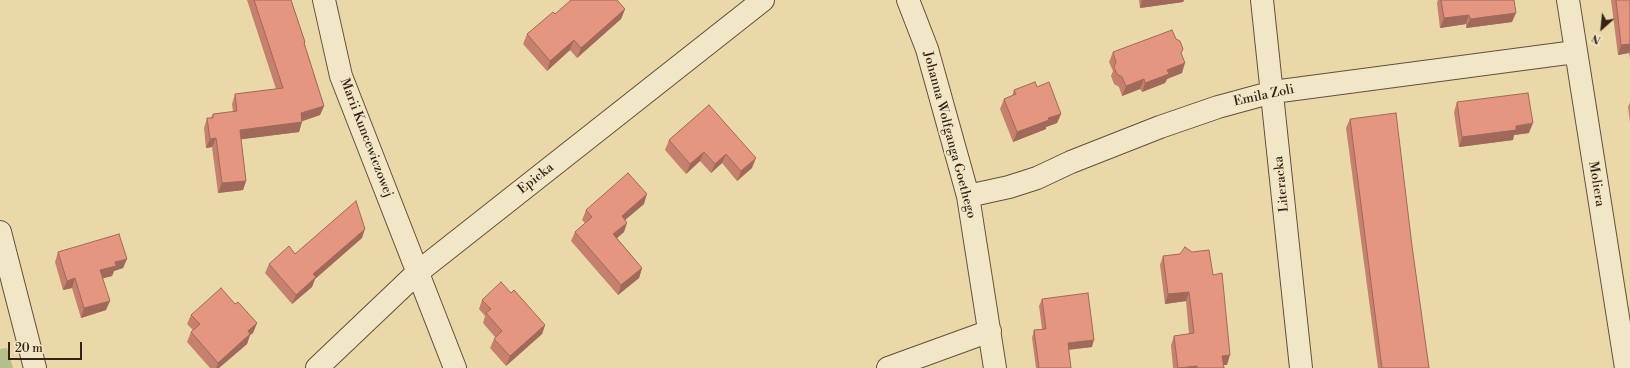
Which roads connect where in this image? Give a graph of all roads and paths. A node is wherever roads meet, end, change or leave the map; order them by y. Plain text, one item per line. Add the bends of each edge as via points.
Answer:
1 (324, 0) edge
2 (763, 0) edge
3 (908, 0) edge
4 (1262, 0) edge
5 (1568, 0) edge
6 (1575, 52) junction
7 (1273, 92) junction
8 (968, 196) junction
9 (0, 232) edge
10 (418, 272) junction
11 (1621, 288) edge
12 (990, 331) junction
13 (35, 368) edge
14 (317, 368) edge
15 (455, 368) edge
16 (888, 368) edge
17 (995, 368) edge
18 (1301, 368) edge
19 (1626, 368) edge

1 - 10 street, Marii Kuncewiczowej via 341,76
2 - 10 street, Epicka
3 - 8 street, Johanna Wolfganga Goethego via 927,49
4 - 7 street, Literacka
5 - 6 street, Moliera
6 - 7 street, Emila Zoli
6 - 11 street, Moliera
7 - 8 street, Emila Zoli via 1160,127 1037,178
7 - 18 street, Literacka
8 - 12 street, Johanna Wolfganga Goethego
9 - 13 street
10 - 14 street, Epicka
10 - 15 street, Marii Kuncewiczowej
11 - 19 street, Moliera
12 - 16 street
12 - 17 street, Johanna Wolfganga Goethego

